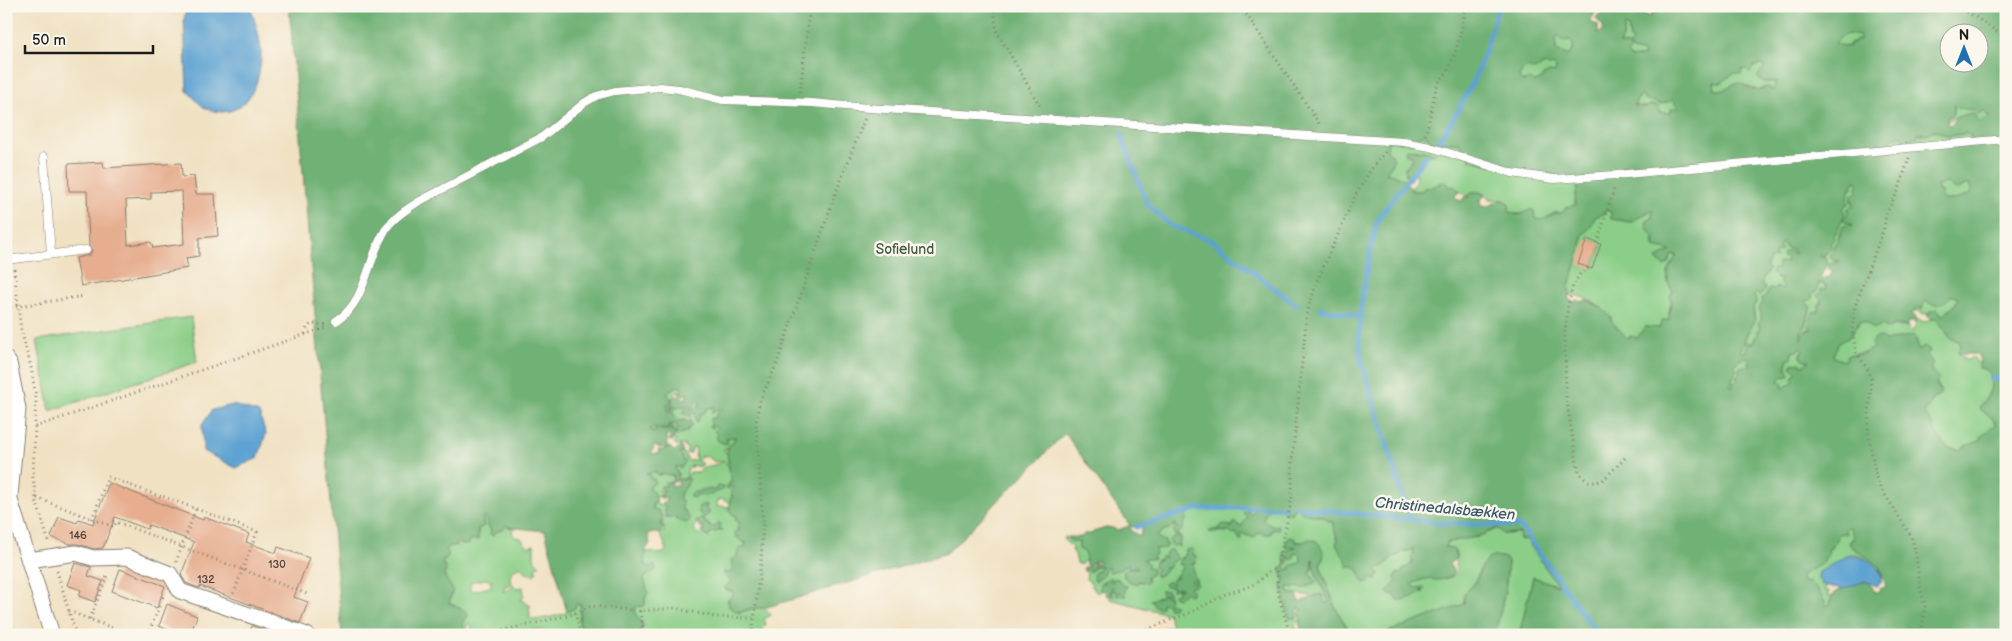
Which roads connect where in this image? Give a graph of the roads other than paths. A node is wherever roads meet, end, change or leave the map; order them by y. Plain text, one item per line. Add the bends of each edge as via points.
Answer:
1 (2006, 139) edge
2 (44, 156) dead end
3 (86, 250) dead end
4 (51, 254) junction
5 (6, 260) edge
6 (336, 321) road end
7 (6, 359) edge
8 (8, 492) edge
9 (29, 560) junction
10 (52, 635) edge
11 (307, 635) edge

1 - 6 lane via 1554,179 1498,170 1421,145 1388,141 799,102 723,100 661,87 615,91 596,96 574,109 542,137 399,214 385,232 352,307
2 - 4 lane
3 - 4 lane
4 - 5 lane
7 - 8 street via 18,409
8 - 9 street
9 - 10 street
9 - 11 street via 76,553 93,558 127,557 170,574 180,591

